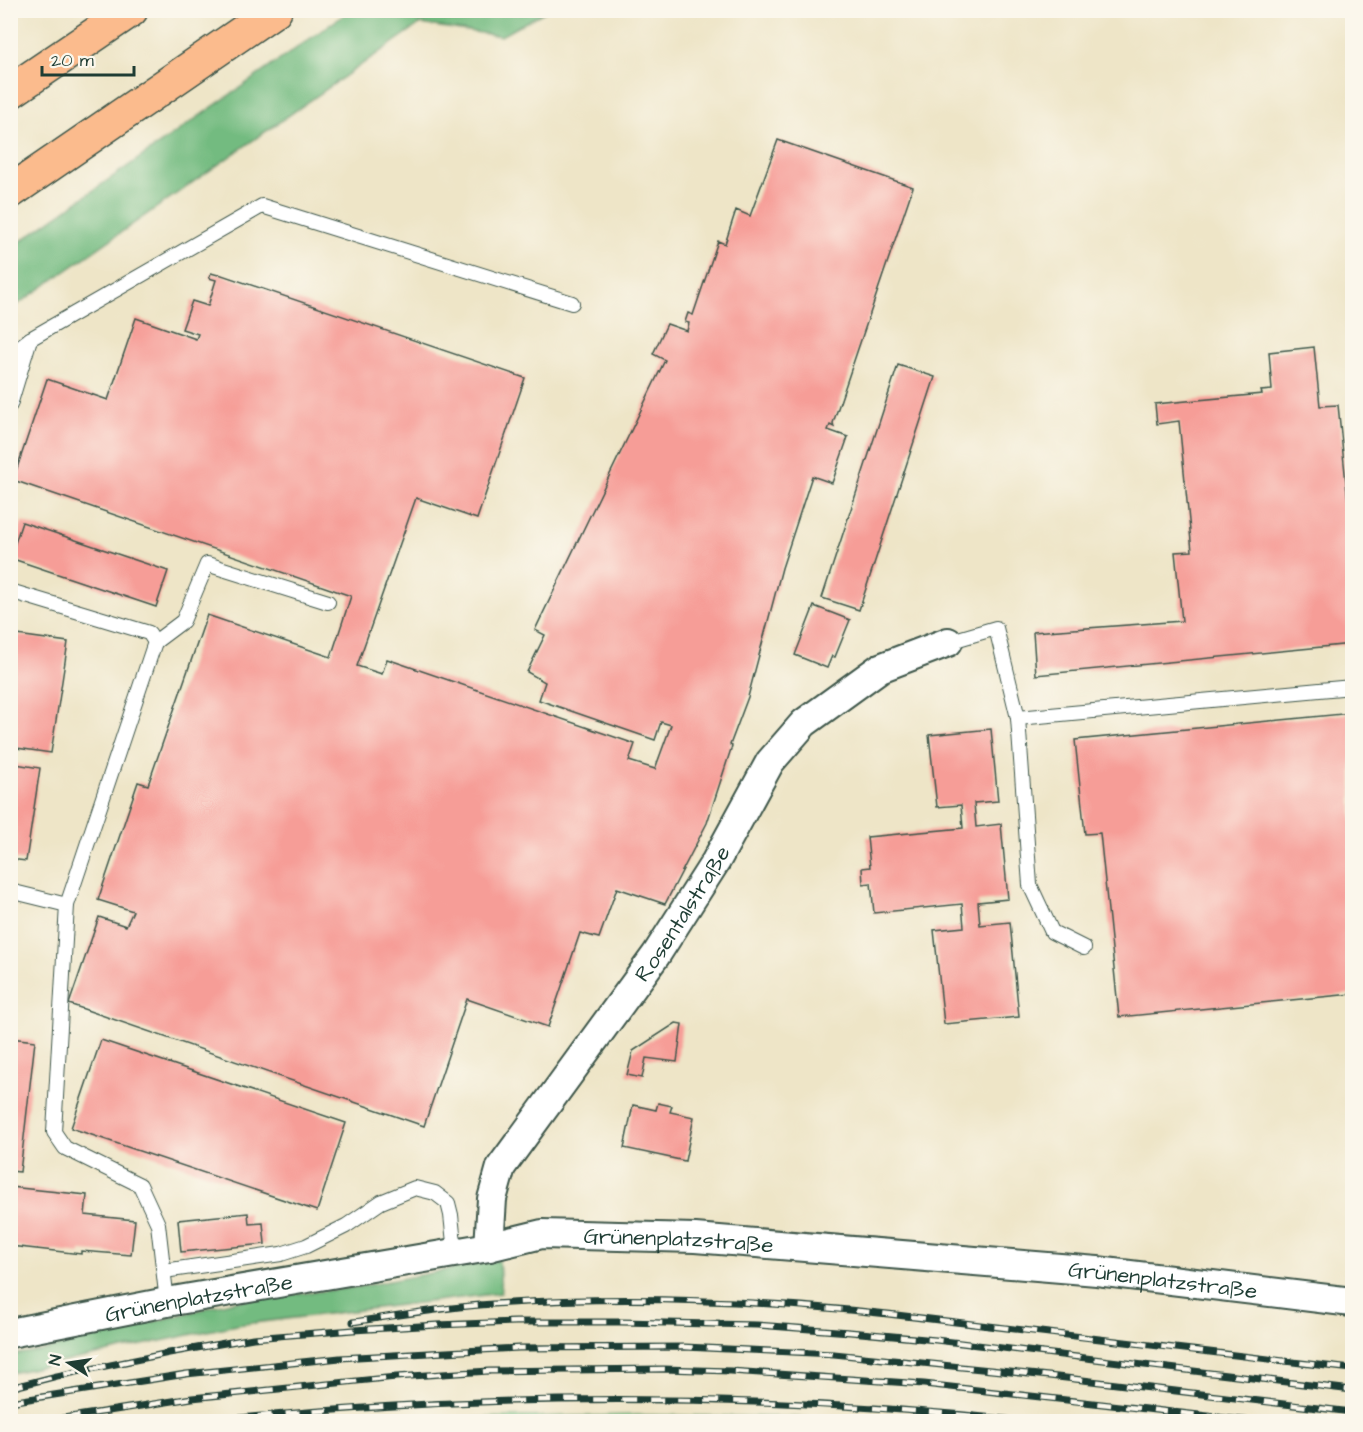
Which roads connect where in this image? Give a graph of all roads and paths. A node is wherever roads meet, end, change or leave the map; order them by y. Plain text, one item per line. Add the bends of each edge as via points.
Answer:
1 (131, 10) edge
2 (275, 10) edge
3 (10, 92) edge
4 (10, 192) edge
5 (572, 303) dead end
6 (30, 339) junction
7 (10, 354) edge
8 (10, 405) edge
9 (10, 591) edge
10 (328, 602) dead end
11 (155, 642) junction
12 (948, 642) joint
13 (1353, 687) edge
14 (1018, 717) junction
15 (10, 891) edge
16 (67, 905) junction
17 (1084, 948) dead end
18 (489, 1247) junction
19 (455, 1252) junction
20 (164, 1271) junction
21 (167, 1302) junction
22 (1353, 1302) edge
23 (10, 1333) edge

1 - 3 highway
2 - 4 highway
5 - 6 lane via 262,206
6 - 7 lane
6 - 8 lane
9 - 11 lane via 149,633
10 - 11 lane via 207,564 183,621
11 - 16 lane
12 - 14 lane via 996,628
12 - 18 street, Rosentalstraße via 880,668 804,723 770,762 716,861 656,956 501,1167 492,1199
13 - 14 lane
14 - 17 lane via 1030,885 1052,932
15 - 16 lane
16 - 20 lane via 54,1132 65,1148 140,1185 158,1224
18 - 19 street, Grünenplatzstraße
18 - 22 street, Grünenplatzstraße via 542,1234 695,1238 1097,1270
19 - 20 lane via 448,1203 435,1193 415,1188 381,1202 306,1246 281,1254
19 - 21 street, Grünenplatzstraße
20 - 21 lane
21 - 23 street, Grünenplatzstraße

